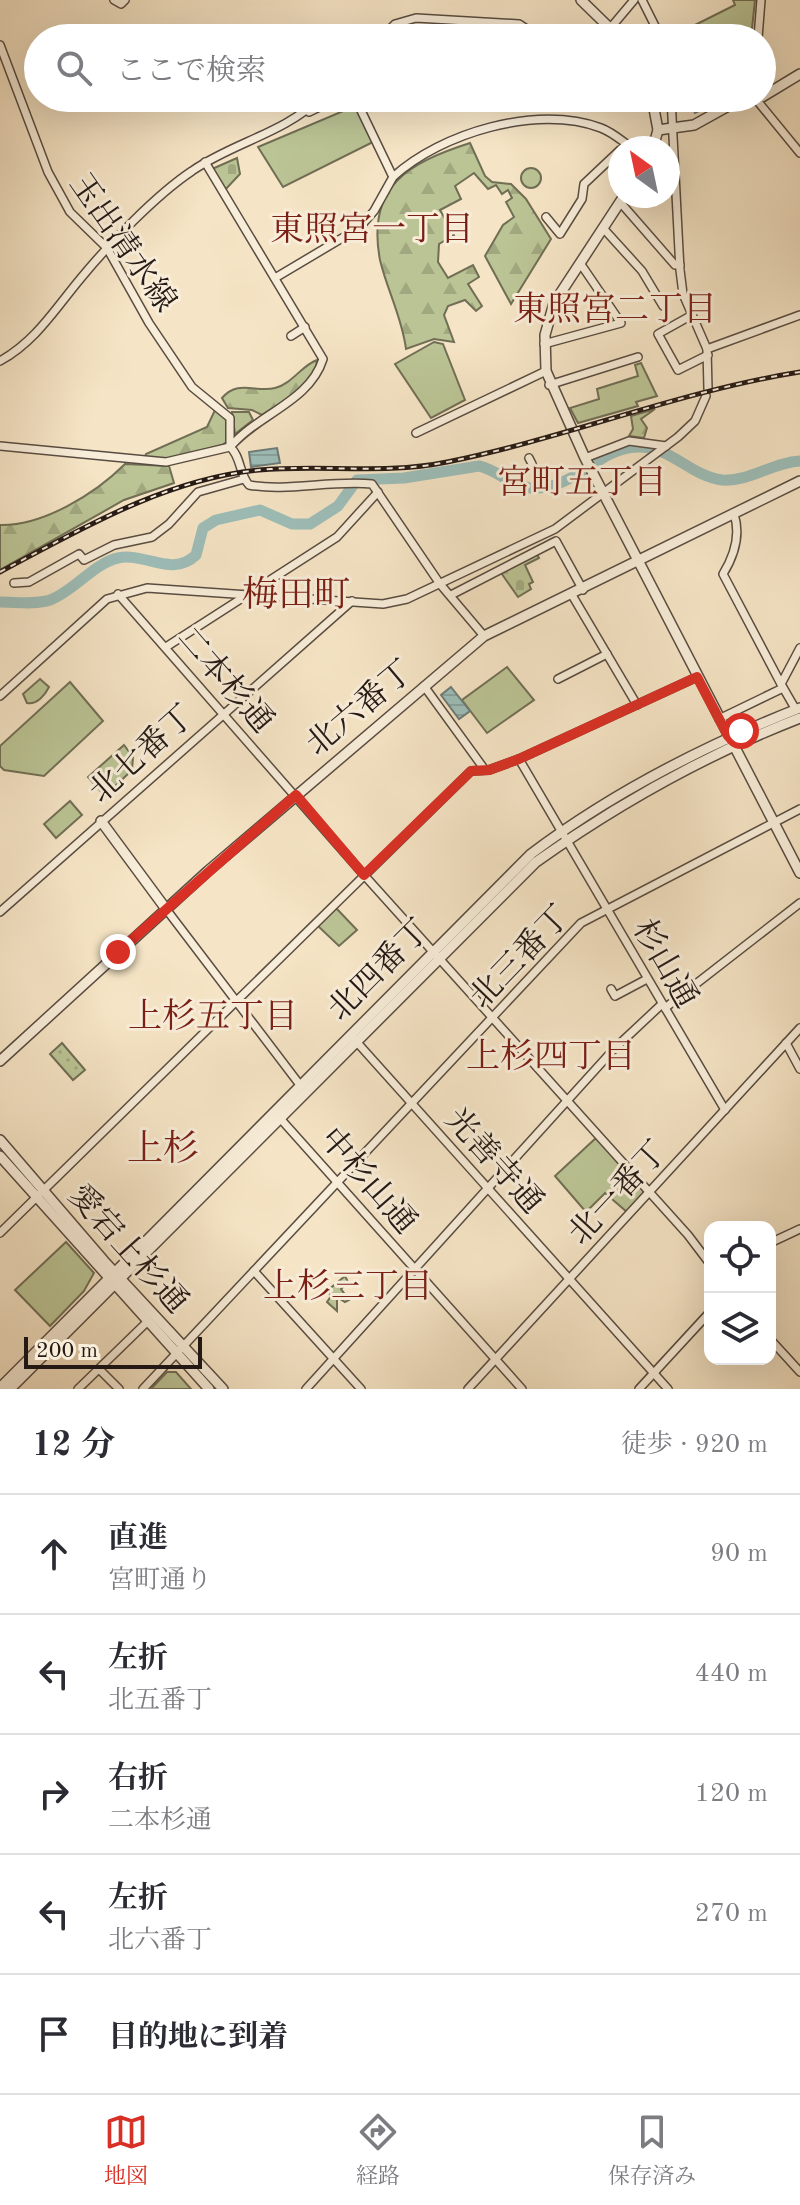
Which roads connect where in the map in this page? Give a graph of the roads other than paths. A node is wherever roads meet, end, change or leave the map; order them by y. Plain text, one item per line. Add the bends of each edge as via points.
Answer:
1 (581, 0) edge
2 (634, 0) edge
3 (642, 0) edge
4 (761, 0) edge
5 (395, 24) edge
6 (519, 24) edge
7 (607, 24) edge
8 (616, 24) edge
9 (654, 24) edge
10 (759, 24) edge
11 (0, 45) edge
12 (800, 74) edge
13 (776, 89) edge
14 (24, 105) edge
15 (27, 112) edge
16 (304, 112) edge
17 (308, 112) edge
18 (362, 112) edge
19 (655, 112) edge
20 (672, 112) edge
21 (718, 112) edge
22 (765, 112) edge
23 (300, 116) junction
24 (673, 129) junction
25 (658, 130) junction
26 (616, 136) edge
27 (656, 136) edge
28 (800, 153) edge
29 (205, 162) junction
30 (608, 162) edge
31 (393, 177) junction
32 (616, 208) edge
33 (629, 208) edge
34 (546, 217) dead end
35 (603, 228) junction
36 (107, 248) junction
37 (580, 263) junction
38 (680, 265) junction
39 (275, 278) junction
40 (663, 306) dead end
41 (692, 315) junction
42 (800, 315) edge
43 (305, 327) junction
44 (291, 336) dead end
45 (544, 344) junction
46 (707, 352) junction
47 (638, 357) dead end
48 (0, 361) edge
49 (546, 371) junction
50 (549, 385) junction
51 (416, 433) dead end
52 (0, 446) edge
53 (230, 447) junction
54 (666, 447) junction
55 (585, 459) junction
56 (244, 479) junction
57 (800, 483) edge
58 (378, 492) junction
59 (604, 494) junction
60 (734, 514) junction
61 (638, 562) junction
62 (14, 583) dead end
63 (440, 584) junction
64 (583, 590) junction
65 (118, 594) junction
66 (247, 594) junction
67 (451, 595) junction
68 (572, 595) junction
69 (352, 601) junction
70 (484, 636) junction
71 (166, 647) junction
72 (800, 648) edge
73 (607, 654) junction
74 (697, 677) junction
75 (558, 679) dead end
76 (424, 686) junction
77 (782, 686) junction
78 (0, 696) edge
79 (637, 705) junction
80 (799, 712) edge
81 (223, 713) junction
82 (719, 719) junction
83 (730, 741) junction
84 (519, 759) junction
85 (485, 770) junction
86 (296, 795) junction
87 (800, 809) edge
88 (101, 821) junction
89 (773, 822) junction
90 (564, 836) junction
91 (800, 873) edge
92 (364, 875) junction
93 (800, 903) edge
94 (606, 908) junction
95 (166, 909) junction
96 (0, 912) edge
97 (436, 954) junction
98 (647, 979) junction
99 (611, 989) dead end
100 (236, 1001) junction
101 (664, 1006) junction
102 (493, 1017) junction
103 (800, 1028) edge
104 (353, 1038) junction
105 (786, 1043) junction
106 (0, 1061) edge
107 (800, 1069) edge
108 (300, 1085) junction
109 (412, 1102) junction
110 (567, 1102) junction
111 (725, 1110) junction
112 (277, 1114) junction
113 (0, 1140) edge
114 (0, 1156) edge
115 (338, 1182) junction
116 (489, 1188) junction
117 (649, 1192) junction
118 (40, 1194) junction
119 (800, 1229) edge
120 (0, 1233) edge
121 (776, 1240) edge
122 (704, 1257) edge
123 (254, 1271) junction
124 (414, 1271) junction
125 (115, 1279) junction
126 (569, 1279) junction
127 (704, 1319) edge
128 (147, 1322) junction
129 (776, 1346) edge
130 (180, 1350) junction
131 (334, 1358) junction
132 (495, 1359) junction
133 (99, 1369) junction
134 (800, 1372) edge
135 (654, 1373) junction
136 (4, 1387) edge
137 (78, 1389) edge
138 (119, 1389) edge
139 (143, 1389) edge
140 (209, 1389) edge
141 (223, 1389) edge
142 (306, 1389) edge
143 (361, 1389) edge
144 (468, 1389) edge
145 (522, 1389) edge
146 (639, 1389) edge
147 (668, 1389) edge

1 - 7 street
2 - 8 street
3 - 9 street
4 - 10 street
5 - 6 street via 416,18
11 - 14 street, 玉出清水線
12 - 13 street
15 - 36 street, 玉出清水線 via 60,195 74,218
16 - 23 street
17 - 23 street
18 - 31 street
19 - 25 street
20 - 24 street
21 - 24 street
22 - 28 street
23 - 29 street
24 - 25 street
24 - 38 street
25 - 27 street
26 - 31 street via 559,121 494,124 421,154
29 - 36 street
29 - 39 street
30 - 34 street via 584,184 582,199 560,234
31 - 39 street via 359,228
32 - 35 street
33 - 38 street
35 - 37 street
35 - 40 street via 642,271
36 - 48 street via 26,345
36 - 53 street, 玉出清水線 via 192,387 230,418
37 - 45 street via 554,303
37 - 45 street via 621,323
38 - 41 street
39 - 43 street
41 - 46 street
41 - 46 street via 658,334 677,370
42 - 46 street
43 - 44 street
43 - 53 street via 321,352 320,369 301,391
45 - 49 street
46 - 54 street via 707,392 695,421
47 - 50 street
49 - 50 street
49 - 51 street
50 - 55 street
52 - 53 street via 156,462
53 - 56 street
54 - 55 street via 629,441
54 - 59 street
55 - 59 street
56 - 58 street via 264,488 372,484
56 - 62 street via 198,492 152,537 114,545 84,560 79,554 29,582
57 - 60 street, 北六番丁
58 - 63 street
58 - 66 street via 337,537
59 - 61 street
59 - 63 street via 555,529
60 - 61 street, 北六番丁
60 - 77 street via 738,535 723,574
61 - 64 street, 北六番丁
61 - 74 street
63 - 67 street
63 - 69 street via 383,604
64 - 67 street via 556,541
64 - 68 street, 北六番丁
65 - 66 street via 147,588
65 - 71 street, 二本杉通
65 - 78 street
66 - 69 street
66 - 71 street
67 - 70 street
68 - 70 street, 北六番丁
68 - 73 street
69 - 81 street, 北七番丁
70 - 76 street, 北六番丁
71 - 81 street, 二本杉通
72 - 77 street
73 - 75 street
73 - 79 street
74 - 79 street
74 - 82 street
76 - 85 street
76 - 86 street, 北六番丁
77 - 80 street
77 - 82 street
79 - 84 street
80 - 83 street, 北四番丁
81 - 86 street, 二本杉通
81 - 88 street, 北七番丁
82 - 83 street
83 - 89 street
83 - 90 street, 北四番丁
84 - 85 street
84 - 90 street, 杉山通
85 - 92 street via 471,771 456,784
86 - 92 street, 二本杉通
86 - 95 street, 北六番丁
87 - 89 street, 北三番丁
88 - 95 street
88 - 96 street, 北七番丁
89 - 91 street
89 - 94 street, 北三番丁
90 - 94 street, 杉山通
90 - 97 street, 北四番丁
92 - 97 street, 二本杉通
92 - 100 street
93 - 101 street
94 - 98 street, 杉山通
94 - 102 street, 北三番丁 via 577,926
95 - 100 street
95 - 106 street, 北六番丁
97 - 102 street, 二本杉通
97 - 104 street, 北四番丁
98 - 99 street via 615,996
98 - 101 street, 杉山通
100 - 108 street
100 - 118 street
101 - 110 street
101 - 111 street, 杉山通
102 - 109 street, 北三番丁
102 - 110 street, 二本杉通
103 - 105 street, 北一番丁
104 - 108 street, 北四番丁
104 - 109 street, 光善寺通
104 - 112 street, 北四番丁
105 - 107 street
105 - 111 street, 北一番丁
108 - 112 street, 北四番丁
109 - 115 street, 北三番丁
109 - 116 street, 光善寺通
110 - 116 street
110 - 117 street, 二本杉通
111 - 117 street, 北一番丁
112 - 115 street, 中杉山通
112 - 125 street, 北四番丁
113 - 118 street, 愛宕上杉通
114 - 118 street, 愛宕上杉通
115 - 123 street, 北三番丁
115 - 124 street, 中杉山通
116 - 124 street
116 - 126 street, 光善寺通
117 - 122 street, 二本杉通
117 - 126 street, 北一番丁
118 - 120 street
118 - 125 street, 愛宕上杉通
119 - 121 street
123 - 130 street, 北三番丁
123 - 131 street
124 - 131 street
124 - 132 street, 中杉山通
125 - 128 street, 愛宕上杉通
125 - 130 street, 愛宕上杉通
125 - 136 street, 北四番丁
126 - 132 street, 北一番丁
126 - 135 street, 光善寺通
127 - 135 street
128 - 130 street, 愛宕上杉通
128 - 133 street
129 - 134 street
130 - 139 street, 北三番丁
130 - 140 street, 愛宕上杉通
130 - 141 street, 愛宕上杉通
131 - 142 street
131 - 143 street
132 - 144 street, 北一番丁
132 - 145 street, 中杉山通
133 - 137 street
133 - 138 street
135 - 146 street
135 - 147 street, 光善寺通

